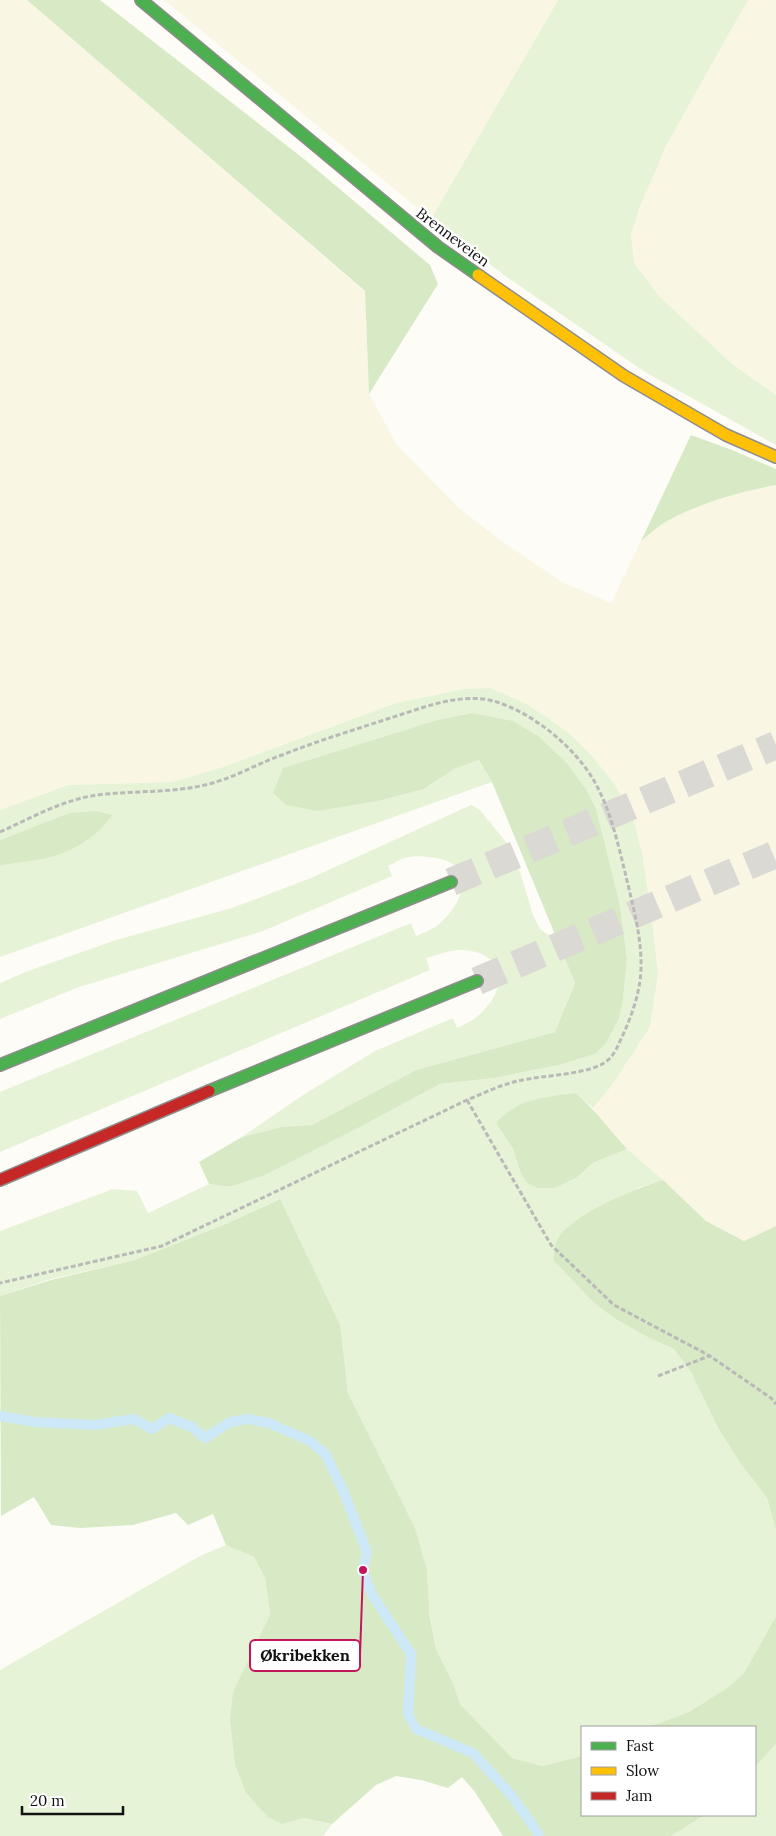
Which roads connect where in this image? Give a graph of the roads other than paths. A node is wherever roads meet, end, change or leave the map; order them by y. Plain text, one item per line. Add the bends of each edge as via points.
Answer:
1 (141, 0) edge
2 (776, 457) edge
3 (451, 882) tunnel mouth
4 (477, 981) tunnel mouth
5 (0, 1065) edge
6 (0, 1180) edge

1 - 2 main road, Brenneveien via 438,247 624,376 726,435
3 - 5 main road
4 - 6 main road

